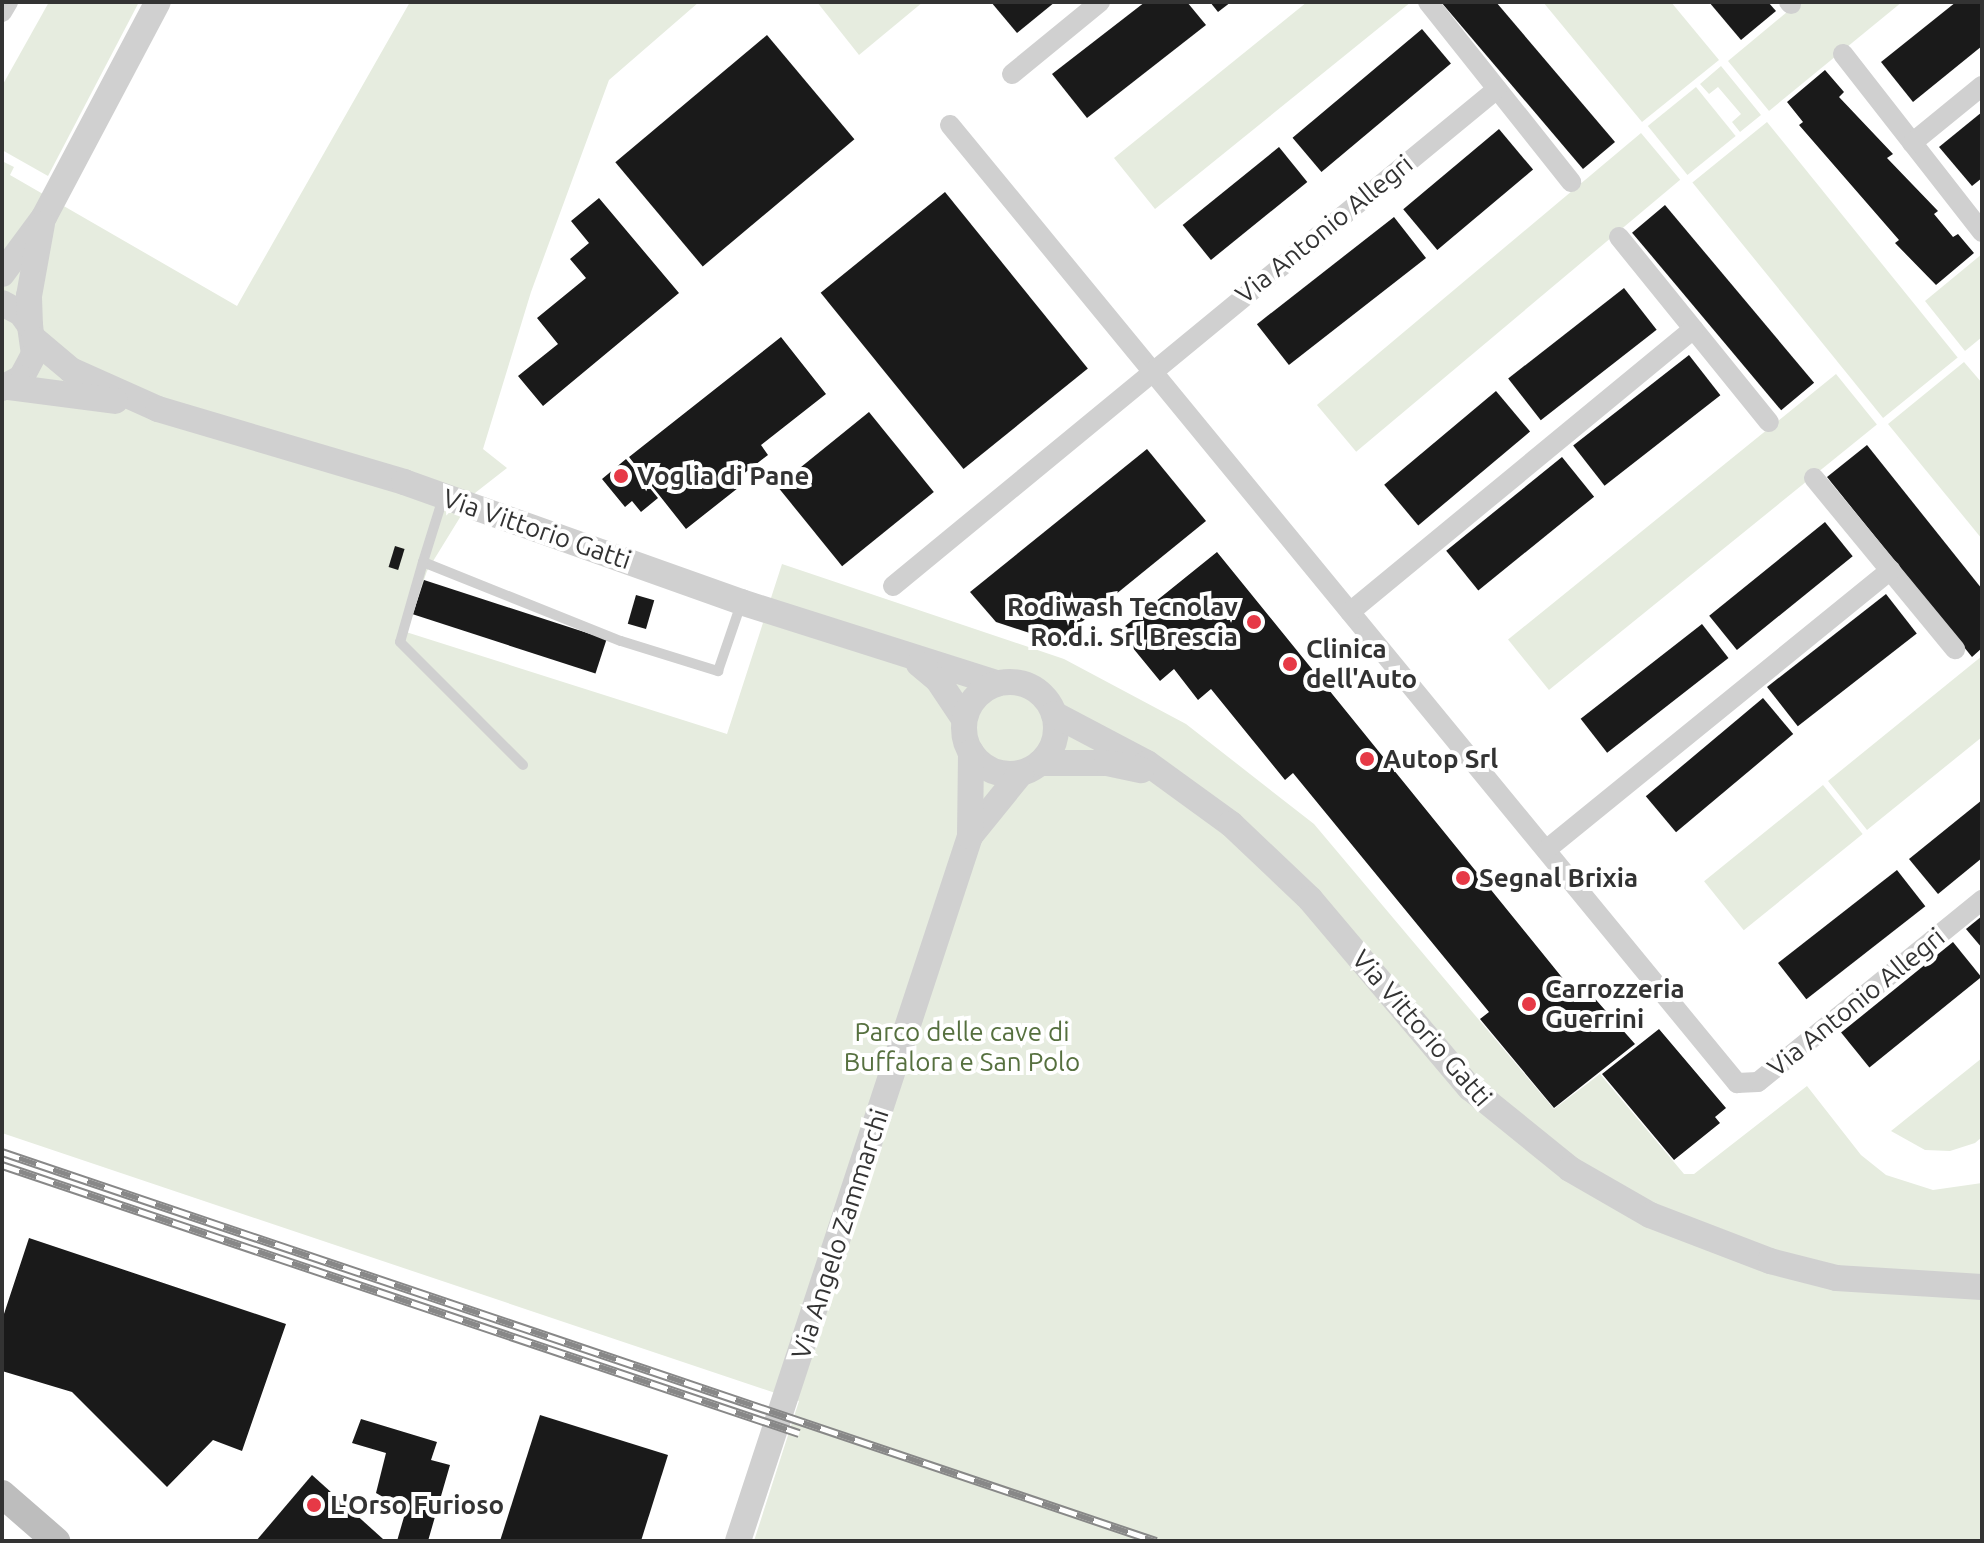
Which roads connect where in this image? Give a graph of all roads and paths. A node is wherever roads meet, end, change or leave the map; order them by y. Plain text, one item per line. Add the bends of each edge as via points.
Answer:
1 (8, 2) edge
2 (158, 2) edge
3 (1100, 2) edge
4 (1428, 2) edge
5 (2, 12) edge
6 (1843, 54) dead end
7 (1012, 74) dead end
8 (1982, 86) edge
9 (1497, 89) junction
10 (950, 125) dead end
11 (1912, 143) junction
12 (1571, 182) dead end
13 (44, 217) junction
14 (1982, 232) edge
15 (1619, 237) dead end
16 (2, 274) edge
17 (2, 303) edge
18 (1693, 329) junction
19 (32, 332) junction
20 (1152, 370) junction
21 (5, 387) edge
22 (158, 409) junction
23 (1769, 422) dead end
24 (1814, 478) dead end
25 (444, 496) junction
26 (423, 562) junction
27 (1890, 570) junction
28 (893, 586) dead end
29 (741, 602) junction
30 (1350, 612) junction
31 (1955, 649) dead end
32 (913, 660) junction
33 (997, 683) junction
34 (1054, 714) junction
35 (964, 719) junction
36 (971, 752) junction
37 (523, 765) dead end
38 (1030, 768) junction
39 (1170, 781) junction
40 (970, 836) junction
41 (1546, 850) junction
42 (1982, 900) edge
43 (1982, 1287) edge
44 (2, 1494) edge
45 (56, 1541) edge
46 (738, 1541) edge

1 - 5 street
2 - 13 street
3 - 7 street
4 - 9 street
6 - 11 street
8 - 11 street
9 - 12 street
9 - 20 street, Via Antonio Allegri
10 - 20 street, Via Antonio Allegri
11 - 14 street
13 - 16 street
13 - 19 street via 29,296
15 - 18 street
17 - 19 street, Via Vittorio Gatti via 21,313
18 - 23 street
18 - 30 street
19 - 21 street via 30,367
19 - 22 street, Via Vittorio Gatti via 71,370
20 - 28 street, Via Antonio Allegri
20 - 30 street, Via Antonio Allegri
21 - 22 street, Via Vittorio Gatti
22 - 25 street, Via Vittorio Gatti
24 - 27 street
25 - 26 lane
25 - 29 street, Via Vittorio Gatti
26 - 29 lane via 621,641 718,671
26 - 37 lane via 400,642
27 - 31 street
27 - 41 street
29 - 32 street, Via Vittorio Gatti
30 - 41 street, Via Antonio Allegri
32 - 33 street, Via Vittorio Gatti
32 - 35 street, Via Vittorio Gatti via 938,680
33 - 34 street, Via Vittorio Gatti via 1032,687
33 - 35 street via 972,701
34 - 38 street via 1053,746
34 - 39 street, Via Vittorio Gatti
35 - 36 street, Via Vittorio Gatti
36 - 38 street, Via Vittorio Gatti via 988,768
36 - 40 street, Via Angelo Zammarchi
38 - 39 street, Via Vittorio Gatti via 1107,763
38 - 40 street, Via Angelo Zammarchi
39 - 43 street, Via Vittorio Gatti via 1231,824 1292,881 1470,1088 1570,1169 1650,1215 1770,1261 1836,1278
40 - 46 street, Via Angelo Zammarchi
41 - 42 street, Via Antonio Allegri via 1732,1079 1744,1086 1758,1082 1798,1052
44 - 45 main road

